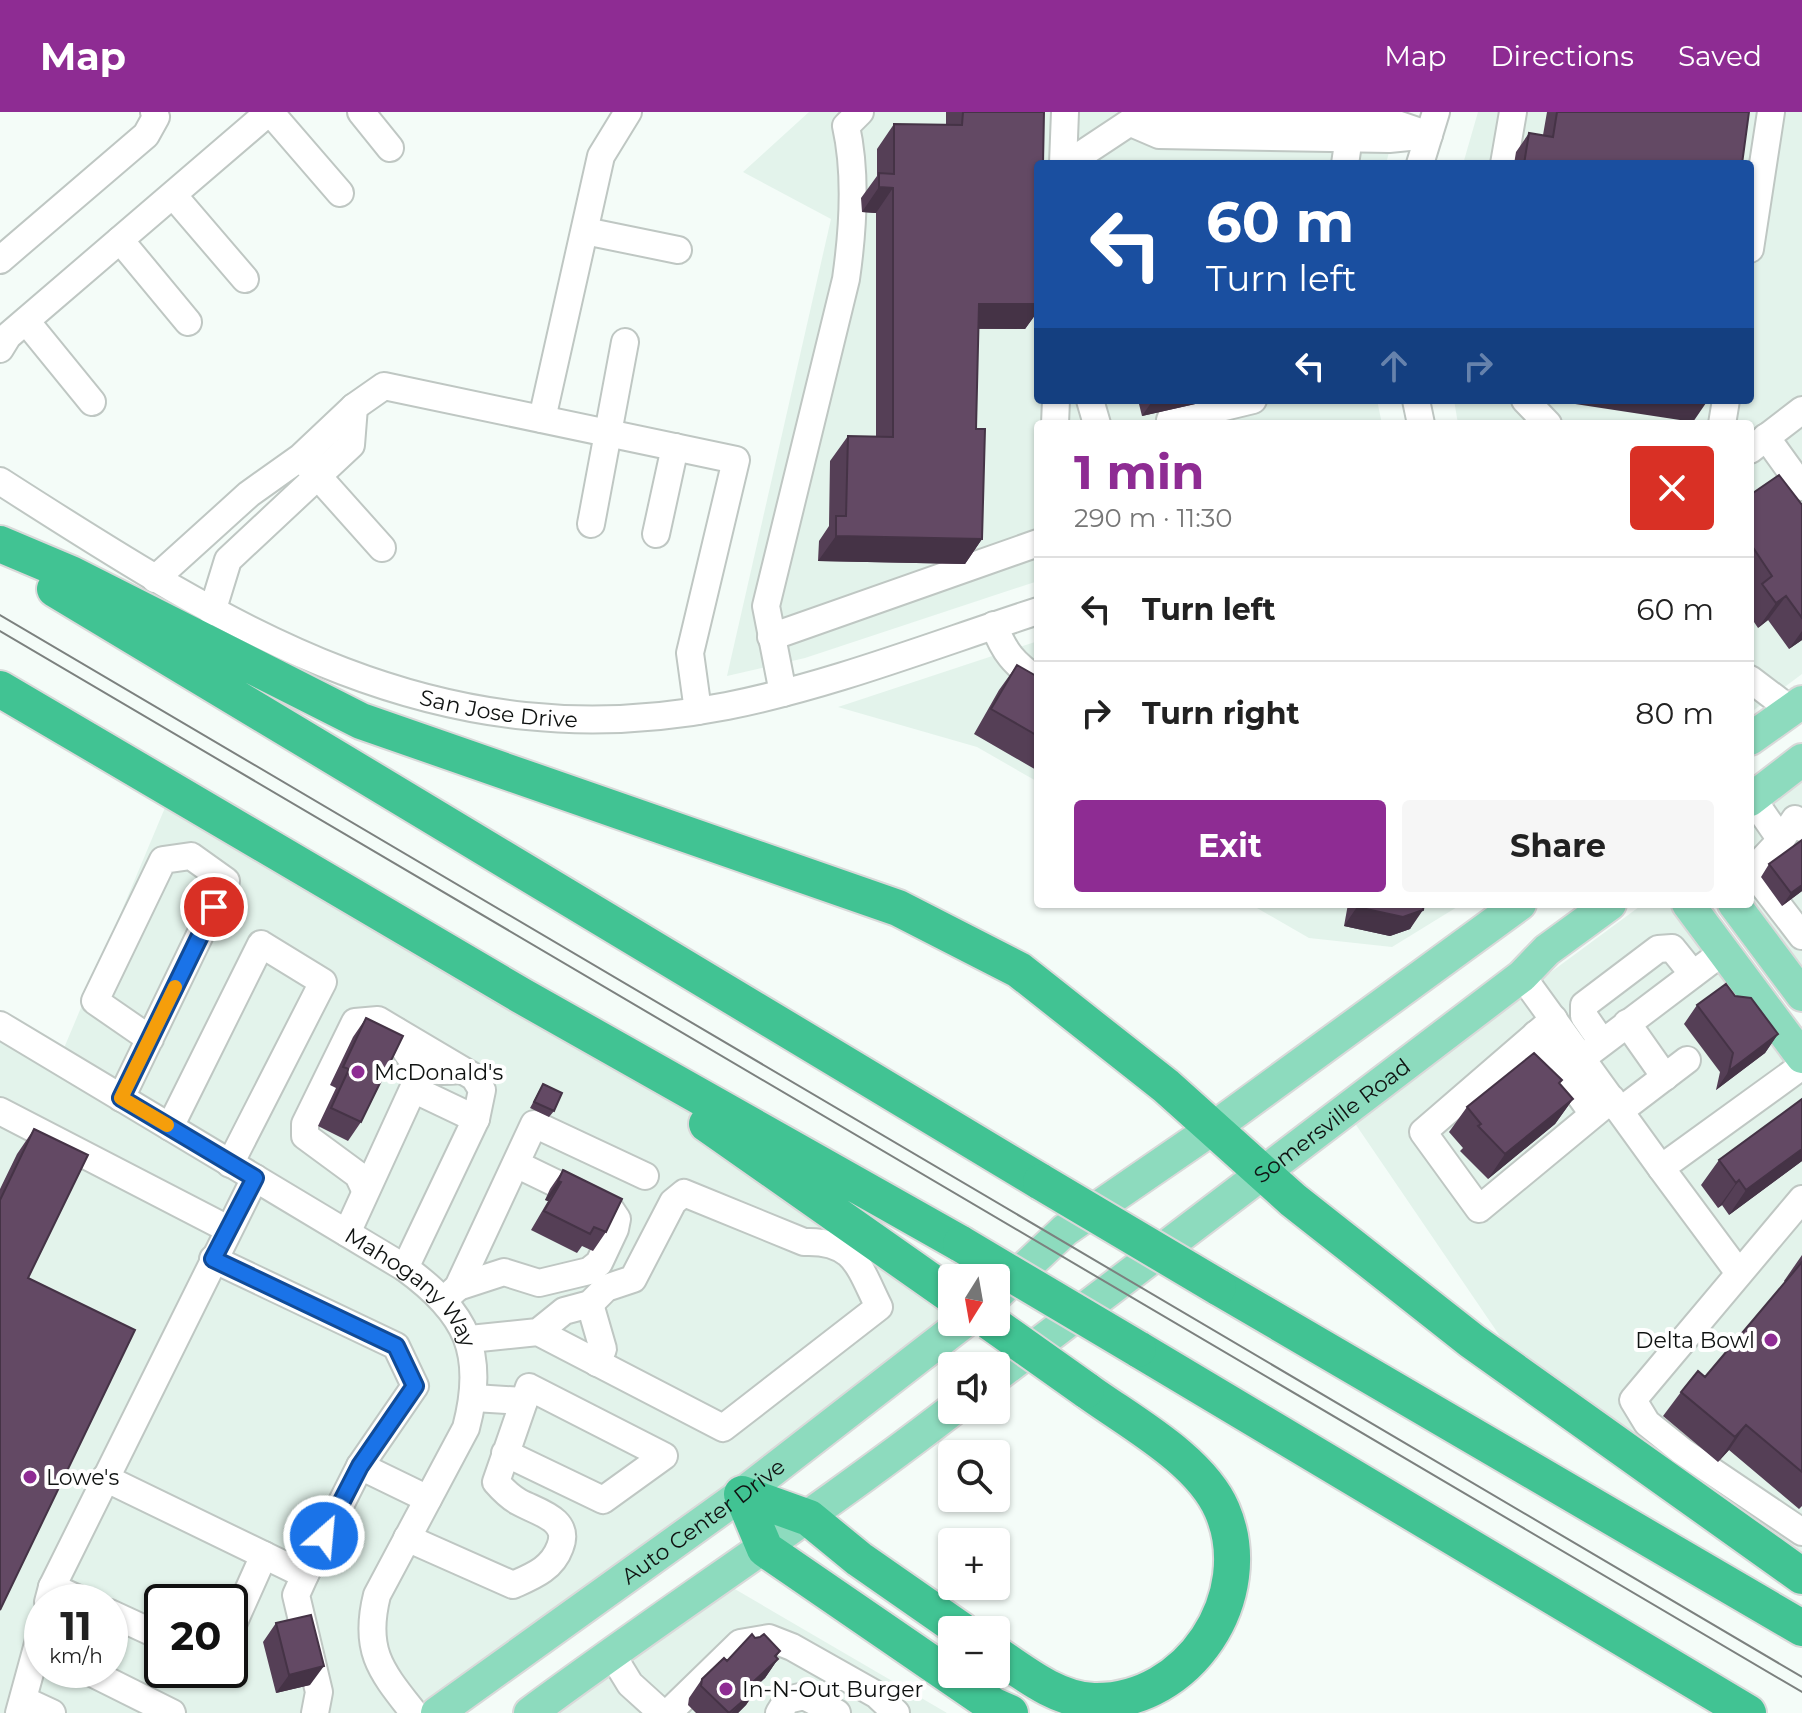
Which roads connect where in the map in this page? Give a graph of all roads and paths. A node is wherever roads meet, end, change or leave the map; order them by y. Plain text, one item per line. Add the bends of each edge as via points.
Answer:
1 (154, 112) edge
2 (270, 112) edge
3 (361, 112) edge
4 (628, 112) edge
5 (860, 112) edge
6 (1065, 112) edge
7 (1513, 112) edge
8 (1771, 112) edge
9 (1138, 118) edge
10 (1432, 124) edge
11 (1349, 137) junction
12 (390, 148) dead end
13 (1065, 160) edge
14 (1071, 160) edge
15 (1346, 160) edge
16 (1421, 160) edge
17 (1505, 160) edge
18 (340, 193) dead end
19 (173, 195) junction
20 (1754, 223) edge
21 (585, 231) junction
22 (120, 240) junction
23 (678, 250) dead end
24 (0, 260) edge
25 (245, 279) dead end
26 (26, 321) junction
27 (188, 322) dead end
28 (625, 342) dead end
29 (0, 349) edge
30 (92, 402) dead end
31 (1236, 404) edge
32 (1529, 404) edge
33 (1802, 410) edge
34 (542, 419) junction
35 (1170, 420) edge
36 (1544, 420) edge
37 (608, 433) junction
38 (1758, 444) edge
39 (675, 447) junction
40 (310, 467) junction
41 (0, 481) edge
42 (1802, 487) edge
43 (591, 524) dead end
44 (656, 534) dead end
45 (0, 544) edge
46 (1034, 544) edge
47 (382, 548) dead end
48 (0, 556) edge
49 (155, 579) junction
50 (212, 612) junction
51 (1034, 612) edge
52 (994, 625) junction
53 (771, 637) junction
54 (1034, 677) edge
55 (1754, 681) edge
56 (0, 689) edge
57 (783, 693) junction
58 (1796, 706) edge
59 (698, 711) junction
60 (1754, 736) edge
61 (1802, 760) edge
62 (1754, 797) edge
63 (1754, 801) edge
64 (1795, 826) edge
65 (1754, 869) edge
66 (1754, 873) edge
67 (1605, 908) edge
68 (1691, 908) edge
69 (1737, 908) edge
70 (1503, 909) edge
71 (1800, 930) edge
72 (1724, 951) junction
73 (1769, 951) junction
74 (1693, 974) junction
75 (1522, 976) junction
76 (1802, 995) edge
77 (522, 996) junction
78 (1627, 1023) junction
79 (0, 1025) edge
80 (1545, 1027) junction
81 (150, 1039) junction
82 (1593, 1050) junction
83 (1802, 1057) edge
84 (1687, 1060) dead end
85 (1802, 1066) edge
86 (1665, 1077) junction
87 (121, 1098) junction
88 (1608, 1108) junction
89 (0, 1111) edge
90 (476, 1119) junction
91 (170, 1127) junction
92 (1212, 1129) junction
93 (230, 1164) junction
94 (516, 1164) junction
95 (1661, 1168) junction
96 (1263, 1173) junction
97 (645, 1176) dead end
98 (255, 1178) junction
99 (365, 1190) junction
100 (1802, 1199) edge
101 (228, 1229) junction
102 (347, 1233) junction
103 (213, 1259) junction
104 (405, 1268) junction
105 (1739, 1273) junction
106 (1010, 1282) edge
107 (938, 1287) edge
108 (451, 1293) junction
109 (590, 1304) junction
110 (538, 1332) junction
111 (946, 1336) edge
112 (1010, 1336) edge
113 (470, 1339) junction
114 (597, 1363) junction
115 (1010, 1365) edge
116 (474, 1398) junction
117 (524, 1401) junction
118 (938, 1421) edge
119 (505, 1453) junction
120 (360, 1466) junction
121 (105, 1478) junction
122 (742, 1494) junction
123 (428, 1499) junction
124 (809, 1518) junction
125 (1802, 1532) edge
126 (407, 1538) junction
127 (765, 1549) junction
128 (264, 1555) junction
129 (305, 1575) junction
130 (1802, 1576) edge
131 (55, 1584) edge
132 (248, 1591) edge
133 (941, 1616) edge
134 (1802, 1628) edge
135 (611, 1653) junction
136 (1010, 1664) edge
137 (122, 1688) edge
138 (22, 1706) edge
139 (52, 1713) edge
140 (172, 1713) edge
141 (315, 1713) edge
142 (414, 1713) edge
143 (437, 1713) edge
144 (530, 1713) edge
145 (661, 1713) edge
146 (779, 1713) edge
147 (837, 1713) edge
148 (896, 1713) edge
149 (1010, 1713) edge
150 (1748, 1713) edge

1 - 24 street via 146,135
2 - 18 street
2 - 19 street
3 - 12 street
4 - 21 street via 601,156
5 - 53 street via 846,126 852,239 846,279 766,606
6 - 13 street
7 - 17 street
8 - 20 street
9 - 10 street via 1166,113
9 - 11 street via 1159,135
9 - 14 street
10 - 11 street
10 - 16 street
11 - 15 street
19 - 22 street
19 - 25 street
21 - 23 street
21 - 34 street
22 - 26 street
22 - 27 street
26 - 29 street
26 - 30 street
28 - 37 street
31 - 35 street
32 - 36 street
33 - 38 street
34 - 37 street
34 - 40 street via 384,386 354,407 351,445
37 - 39 street
37 - 43 street
38 - 42 street
39 - 44 street
39 - 59 street via 736,460 690,653
40 - 47 street
40 - 49 street via 249,494
40 - 50 street via 228,560
41 - 49 street, San Jose Drive
45 - 92 highway via 71,574 361,721 898,908 1019,970
46 - 53 street
48 - 134 highway, bridge via 1041,1182
49 - 50 street, San Jose Drive
50 - 59 street, San Jose Drive via 359,679 432,702 508,716 586,722
51 - 52 street, San Jose Drive
52 - 54 street via 1004,652
52 - 57 street, San Jose Drive
53 - 57 street
55 - 58 street
56 - 77 highway
57 - 59 street, San Jose Drive
58 - 60 main road
61 - 62 main road
63 - 64 street
64 - 65 street
66 - 71 street
67 - 75 main road, Somersville Road via 1547,950
68 - 72 main road
69 - 73 main road
70 - 92 main road
71 - 73 street
72 - 74 street
72 - 83 main road
73 - 76 main road
74 - 78 street
74 - 82 street via 1667,947 1634,966 1584,1005
75 - 80 street
75 - 96 main road, Somersville Road
77 - 107 highway
77 - 150 highway, bridge via 961,1244
78 - 82 street
78 - 86 street
79 - 87 street, Mahogany Way
80 - 82 street
80 - 88 street
80 - 88 street via 1423,1132 1479,1209
81 - 81 street via 226,881 191,856 163,860 95,1001
81 - 87 street
82 - 88 street
84 - 86 street
85 - 95 street
86 - 88 street
87 - 91 street, Mahogany Way
88 - 95 street
89 - 101 street
90 - 99 street via 413,1089
90 - 99 street via 482,1090 474,1077 378,1020 355,1022 305,1124 305,1136 358,1175
90 - 104 street
91 - 93 street, Mahogany Way
91 - 93 street via 261,944 323,982
92 - 96 highway
92 - 106 main road via 1065,1230
93 - 98 street, Mahogany Way
94 - 97 street via 534,1124
94 - 108 street
94 - 108 street via 611,1210 617,1219 615,1229 599,1263 589,1271 539,1283 504,1272
95 - 105 street
96 - 115 main road, Somersville Road
96 - 130 highway via 1472,1341
98 - 101 street
98 - 102 street, Mahogany Way
99 - 102 street
100 - 105 street
101 - 103 street
102 - 104 street, Mahogany Way
103 - 120 street via 396,1346 415,1386
103 - 121 street
104 - 108 street, Mahogany Way
105 - 125 street via 1633,1400 1647,1423 1682,1451
108 - 113 street, Mahogany Way
109 - 110 street via 564,1311
109 - 114 street via 603,1349
109 - 114 street via 606,1288 633,1279 673,1202 684,1193 804,1242 824,1241 852,1253 879,1307 723,1428
110 - 113 street
110 - 114 street
111 - 122 main road, Auto Center Drive
112 - 136 highway, bridge via 1194,1468 1222,1510 1232,1549 1214,1633 1162,1684 1093,1701 1064,1694
113 - 116 street, Mahogany Way
116 - 117 street
116 - 123 street, Mahogany Way via 466,1428
117 - 119 street
117 - 119 street via 529,1387 664,1456 603,1500
118 - 124 main road
119 - 126 street via 496,1482 560,1527 563,1541 557,1557 539,1574 513,1585
120 - 123 street
120 - 129 street
121 - 128 street
121 - 131 street
122 - 124 highway
122 - 127 highway
122 - 143 main road, Auto Center Drive
123 - 126 street, Mahogany Way
124 - 127 main road
124 - 133 highway
126 - 142 street, Mahogany Way via 377,1595 372,1648 381,1672
127 - 135 main road
127 - 149 highway
128 - 129 street
128 - 132 street
129 - 141 street via 296,1595 319,1692
135 - 144 main road
135 - 145 street via 630,1684
137 - 140 street
138 - 139 street
145 - 148 street via 740,1643 769,1638 877,1695
146 - 147 street via 787,1700 804,1696

